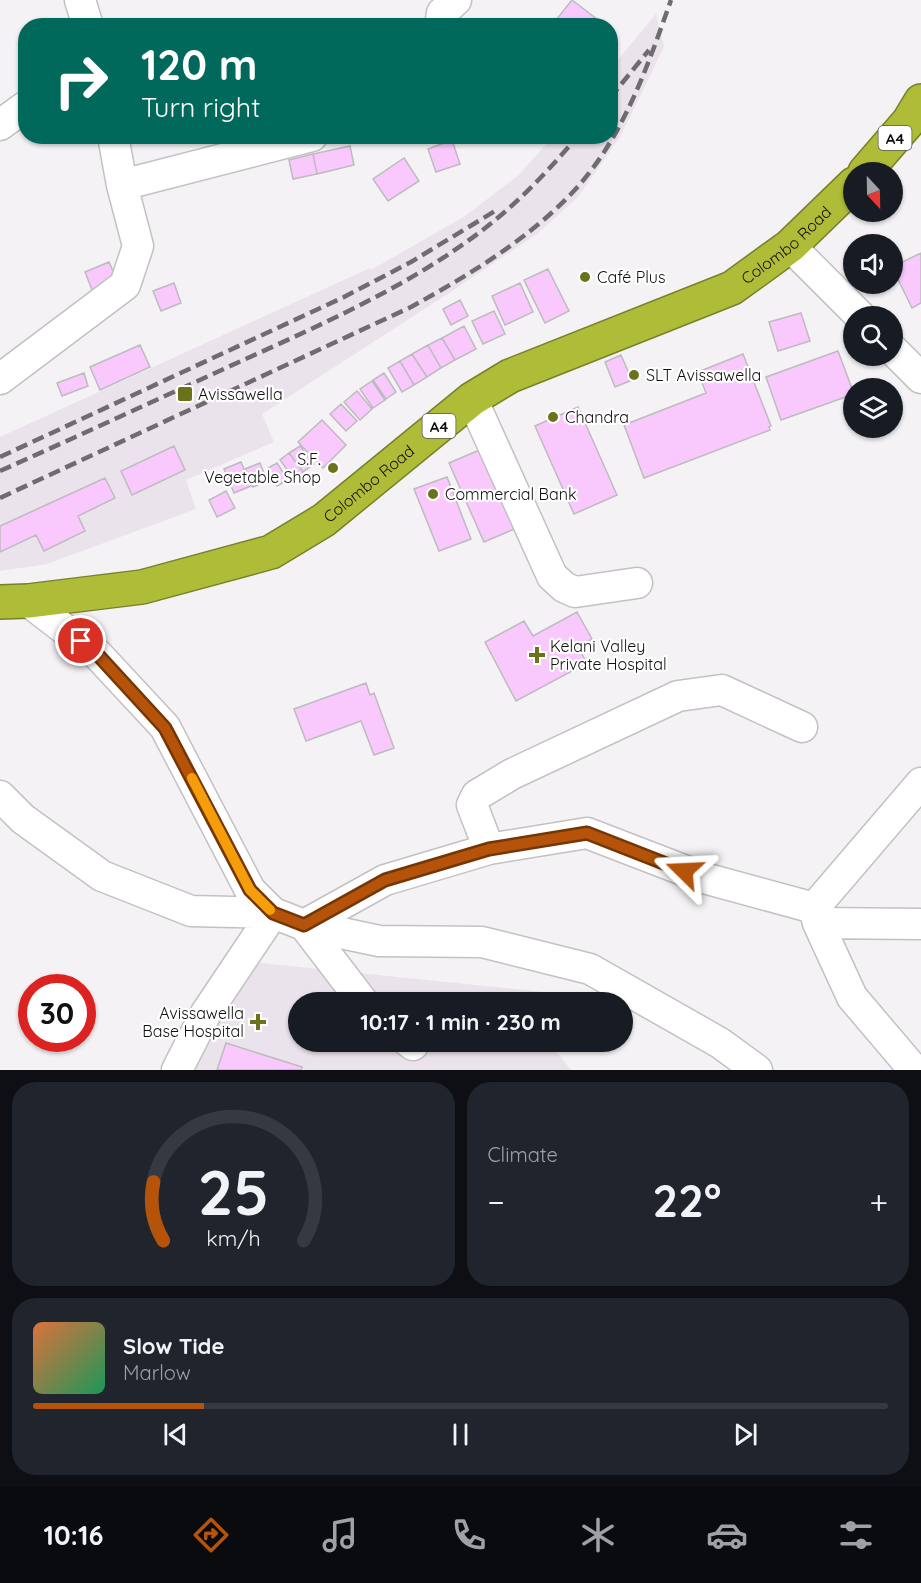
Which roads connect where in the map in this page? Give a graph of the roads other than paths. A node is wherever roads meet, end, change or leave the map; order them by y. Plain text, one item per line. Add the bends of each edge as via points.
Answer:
1 (80, 0) edge
2 (456, 0) edge
3 (86, 18) edge
4 (441, 18) edge
5 (921, 101) edge
6 (18, 112) edge
7 (0, 124) edge
8 (114, 144) edge
9 (281, 144) edge
10 (874, 162) edge
11 (122, 185) junction
12 (843, 195) edge
13 (790, 246) junction
14 (850, 306) edge
15 (903, 360) edge
16 (921, 378) edge
17 (0, 379) edge
18 (472, 399) junction
19 (637, 583) dead end
20 (14, 601) edge
21 (802, 727) dead end
22 (921, 783) edge
23 (0, 796) edge
24 (489, 849) junction
25 (273, 913) junction
26 (816, 915) junction
27 (921, 924) edge
28 (304, 925) junction
29 (355, 992) edge
30 (177, 1070) edge
31 (757, 1070) edge
32 (914, 1070) edge

1 - 3 street
2 - 4 street
5 - 10 highway, A4
6 - 7 street
8 - 11 street
9 - 11 street
11 - 17 street via 138,246 125,285
12 - 13 highway, Colombo Road / A4
13 - 14 street
13 - 18 highway, Colombo Road / A4 via 732,288 510,376
15 - 16 street
18 - 19 street via 552,576 575,592
18 - 20 highway, Colombo Road / A4 via 324,520 271,552 142,587
20 - 25 street via 98,655 165,728 250,890
21 - 24 street via 722,690 678,696 512,774 477,795 472,805
22 - 26 street
23 - 25 street via 23,819 102,876 191,911
24 - 26 street via 587,833
24 - 28 street via 385,880
25 - 28 street
25 - 30 street via 206,1013
26 - 27 street
26 - 32 street via 852,997
28 - 29 street
28 - 31 street via 379,941 482,942 590,969 720,1043

